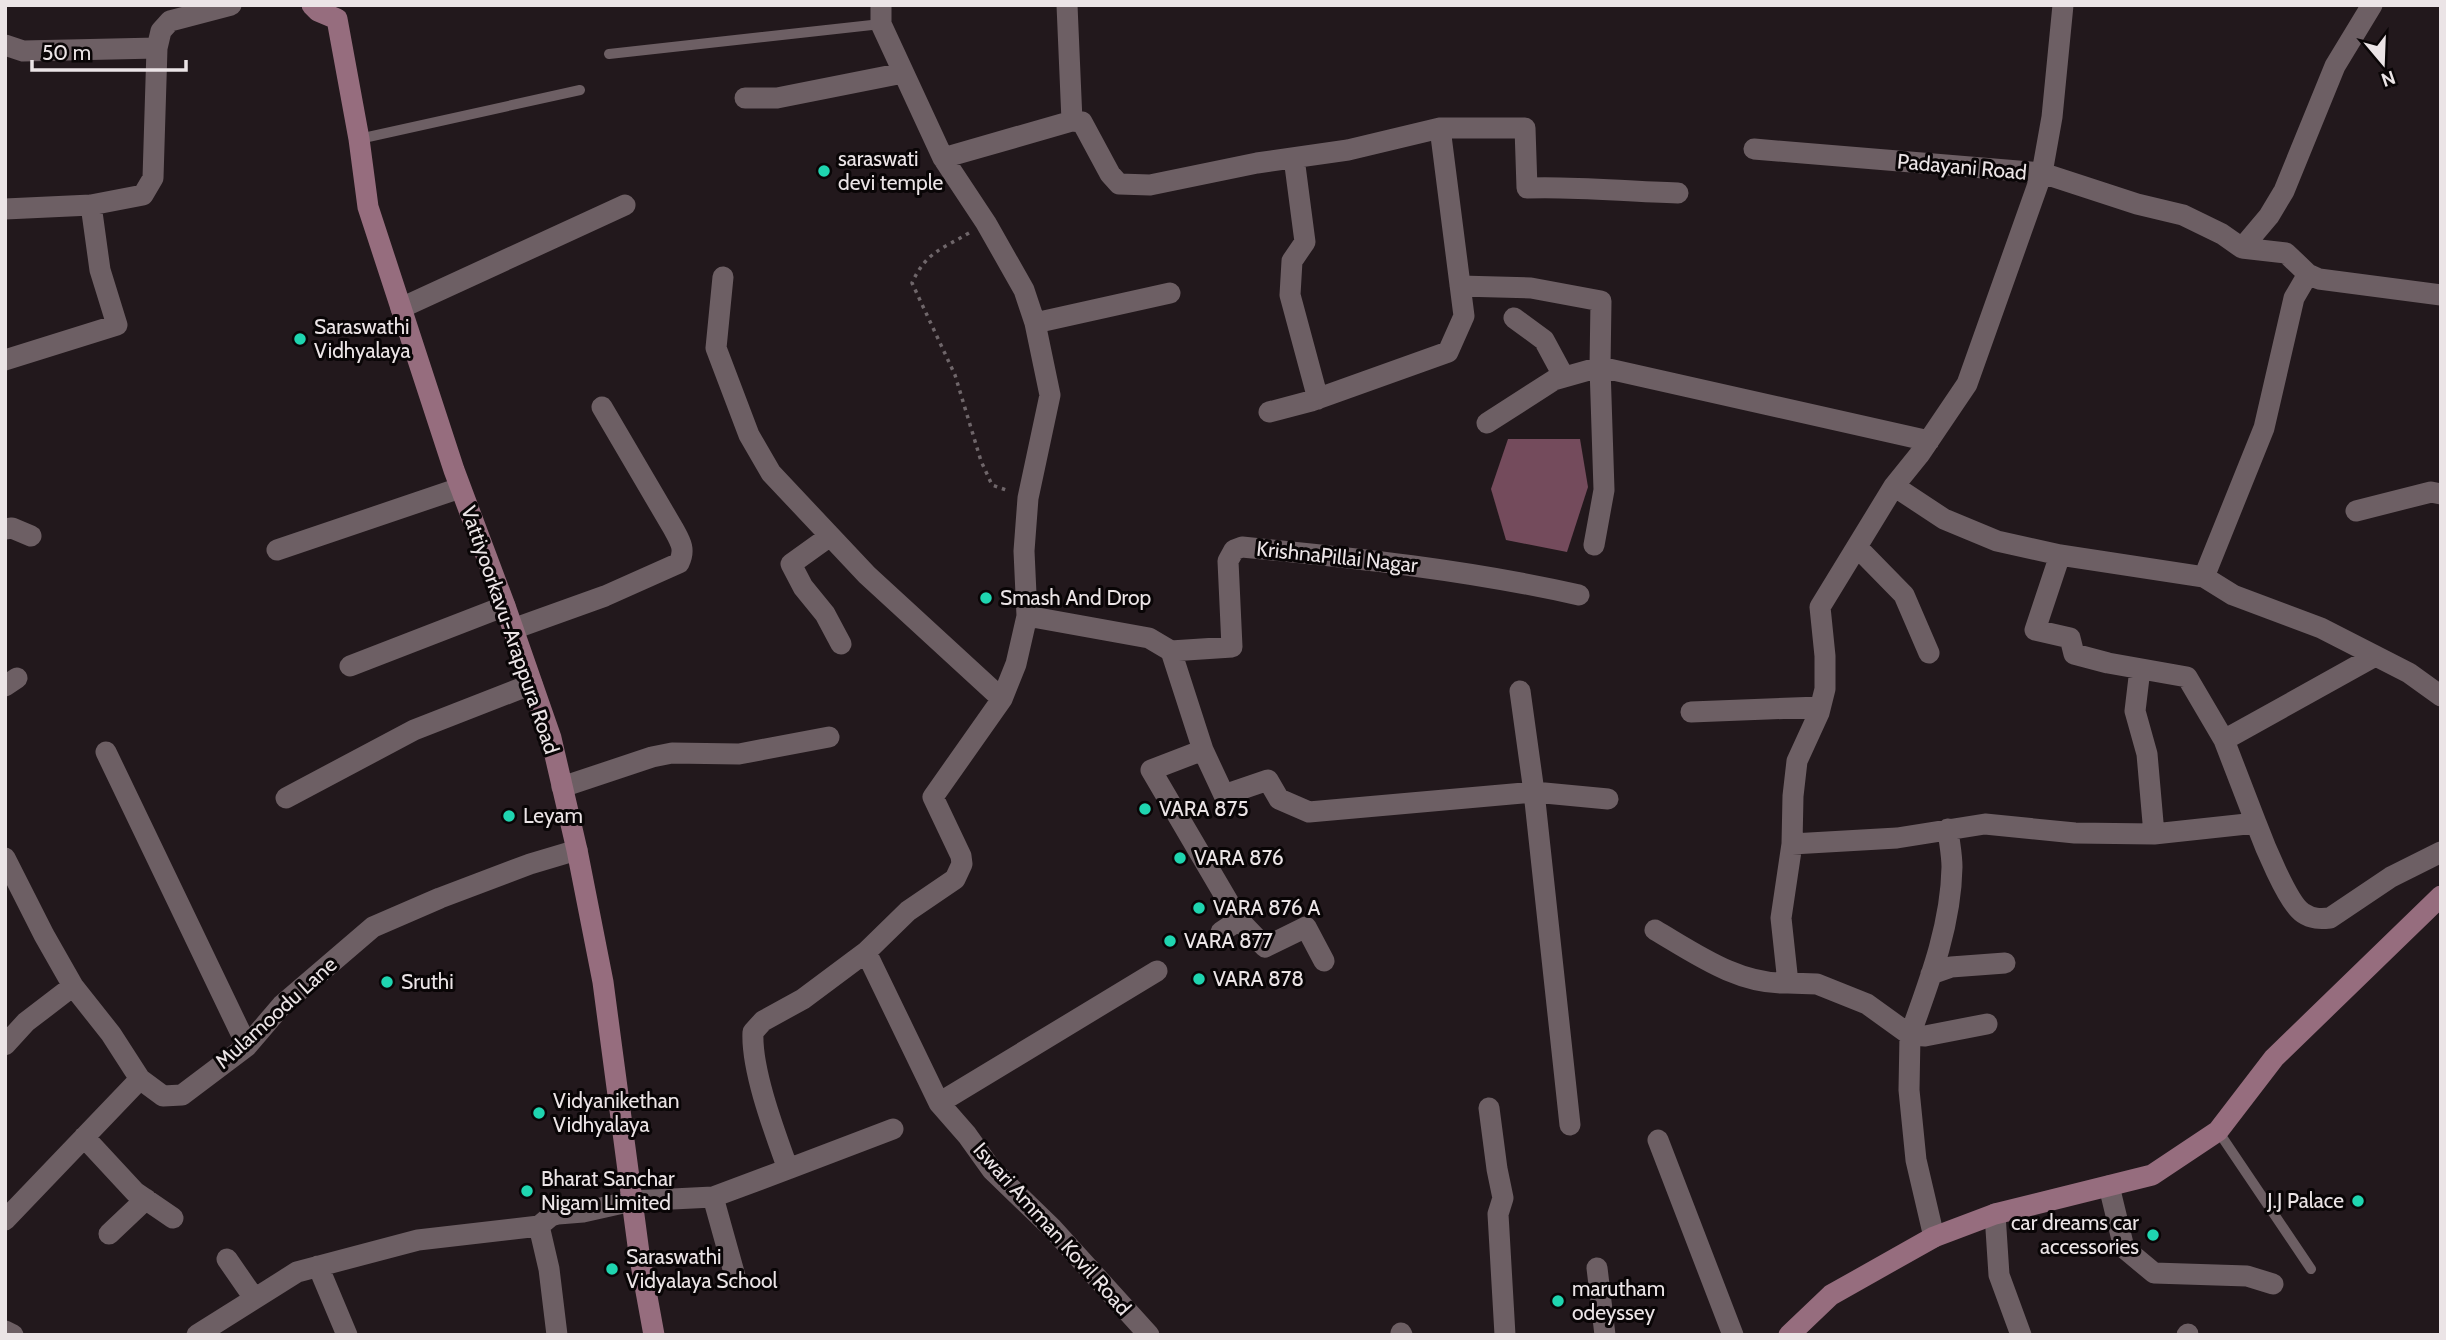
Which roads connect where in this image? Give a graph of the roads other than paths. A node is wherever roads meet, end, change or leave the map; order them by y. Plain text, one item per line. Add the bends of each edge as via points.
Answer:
1 (231, 5) edge
2 (1067, 5) edge
3 (2063, 5) edge
4 (2372, 5) edge
5 (325, 9) edge
6 (881, 15) edge
7 (5, 45) edge
8 (157, 48) junction
9 (609, 54) dead end
10 (903, 73) junction
11 (580, 89) dead end
12 (745, 98) dead end
13 (1073, 121) junction
14 (1440, 128) junction
15 (359, 139) junction
16 (1754, 149) dead end
17 (943, 158) junction
18 (1294, 158) junction
19 (2042, 173) junction
20 (1678, 193) dead end
21 (91, 205) junction
22 (625, 205) dead end
23 (5, 209) edge
24 (2242, 248) junction
25 (2308, 275) junction
26 (723, 277) dead end
27 (1460, 286) junction
28 (1170, 293) dead end
29 (2441, 295) edge
30 (401, 308) junction
31 (1514, 318) dead end
32 (1035, 324) junction
33 (5, 360) edge
34 (1600, 367) junction
35 (1564, 377) junction
36 (1318, 398) junction
37 (602, 407) dead end
38 (1269, 412) dead end
39 (1487, 423) dead end
40 (1929, 440) junction
41 (1894, 486) junction
42 (460, 488) junction
43 (2441, 494) edge
44 (2356, 511) dead end
45 (5, 529) edge
46 (31, 536) dead end
47 (830, 536) junction
48 (1594, 545) dead end
49 (1857, 547) junction
50 (277, 550) dead end
51 (2060, 555) junction
52 (2204, 577) junction
53 (1579, 595) dead end
54 (505, 606) junction
55 (1027, 616) junction
56 (513, 629) junction
57 (841, 644) dead end
58 (1171, 652) junction
59 (1929, 653) dead end
60 (2375, 656) junction
61 (350, 666) dead end
62 (2140, 669) junction
63 (531, 684) junction
64 (1520, 691) dead end
65 (2441, 696) edge
66 (1002, 699) junction
67 (1820, 707) junction
68 (1691, 712) dead end
69 (829, 737) dead end
70 (2224, 740) junction
71 (1203, 750) junction
72 (106, 752) dead end
73 (562, 787) junction
74 (1534, 792) junction
75 (286, 798) dead end
76 (1608, 799) dead end
77 (2256, 823) junction
78 (1948, 829) junction
79 (2154, 834) junction
80 (1792, 844) junction
81 (577, 850) junction
82 (2441, 852) edge
83 (5, 858) edge
84 (2441, 896) edge
85 (1655, 930) dead end
86 (866, 952) junction
87 (1324, 961) dead end
88 (2006, 963) dead end
89 (1157, 971) dead end
90 (1931, 974) junction
91 (1788, 983) junction
92 (73, 986) junction
93 (1987, 1024) dead end
94 (1910, 1035) junction
95 (5, 1045) edge
96 (247, 1046) junction
97 (139, 1079) junction
98 (939, 1103) junction
99 (1489, 1108) dead end
100 (1570, 1125) dead end
101 (893, 1129) dead end
102 (2218, 1131) junction
103 (84, 1137) junction
104 (1658, 1140) dead end
105 (788, 1169) junction
106 (2109, 1186) junction
107 (713, 1197) junction
108 (146, 1199) junction
109 (632, 1201) junction
110 (1995, 1214) junction
111 (173, 1218) dead end
112 (5, 1220) edge
113 (539, 1226) junction
114 (109, 1234) dead end
115 (1934, 1237) junction
116 (227, 1259) dead end
117 (318, 1266) junction
118 (1597, 1268) dead end
119 (2311, 1269) dead end
120 (735, 1276) dead end
121 (2273, 1284) dead end
122 (254, 1298) junction
123 (5, 1331) edge
124 (13, 1335) edge
125 (197, 1335) edge
126 (347, 1335) edge
127 (557, 1335) edge
128 (654, 1335) edge
129 (1149, 1335) edge
130 (1505, 1335) edge
131 (1605, 1335) edge
132 (1733, 1335) edge
133 (1789, 1335) edge
134 (2021, 1335) edge

1 - 8 street via 170,21 161,31
2 - 13 street
3 - 19 street, Padayani Road
4 - 24 street via 2335,66 2284,191
5 - 15 street, Vattiyoorkavu-Arappura Road
6 - 9 lane
6 - 10 street
7 - 8 street via 23,51
8 - 21 street via 153,178 143,195
10 - 12 street via 777,97
10 - 17 street
11 - 15 lane
13 - 17 street
13 - 18 street via 1082,122 1119,184 1150,185
14 - 18 street
14 - 20 street via 1525,128 1527,188
14 - 27 street
15 - 30 street, Vattiyoorkavu-Arappura Road via 368,207
16 - 19 street, Padayani Road
17 - 32 street via 1024,290
18 - 36 street via 1305,242 1292,261 1290,295
19 - 24 street via 2183,215
19 - 40 street via 1967,384
21 - 23 street
21 - 33 street via 100,270 117,325
22 - 30 street
24 - 25 street via 2286,253
25 - 29 street
25 - 52 street via 2294,298 2264,428
26 - 47 street via 716,348 749,435 771,473
27 - 34 street via 1531,288 1601,301
27 - 36 street via 1464,316 1448,352
28 - 32 street
30 - 42 street, Vattiyoorkavu-Arappura Road
31 - 35 street via 1544,340
32 - 55 street via 1050,395 1028,498 1024,551
34 - 35 street
34 - 40 street
34 - 48 street via 1604,490
35 - 39 street
36 - 38 street
37 - 56 street via 673,528 683,555 679,563 606,596
40 - 41 street
41 - 49 street
41 - 51 street via 1944,519 1997,541
42 - 50 street
42 - 54 street, Vattiyoorkavu-Arappura Road
43 - 44 street via 2431,492
45 - 46 street
47 - 57 street via 791,565
47 - 66 street
49 - 59 street via 1904,595
49 - 67 street via 1820,607 1825,689
51 - 52 street
51 - 62 street via 2035,631 2070,638 2074,654
52 - 60 street via 2233,595 2321,628
53 - 58 street, KrishnaPillai Nagar via 1506,578 1375,559 1242,547 1234,550 1228,561 1232,647
54 - 56 street, Vattiyoorkavu-Arappura Road
54 - 61 street
55 - 58 street via 1149,638
55 - 66 street
56 - 63 street, Vattiyoorkavu-Arappura Road
58 - 71 street
60 - 65 street
60 - 70 street
62 - 70 street via 2187,677
62 - 79 street via 2135,711 2147,754
63 - 73 street, Vattiyoorkavu-Arappura Road via 551,738
63 - 75 street via 414,730
64 - 74 street
66 - 86 street via 933,797 961,856 960,873 908,911
67 - 68 street
67 - 80 street via 1797,761
69 - 73 street via 738,754 672,753
70 - 77 street
71 - 74 street via 1224,795 1268,780 1279,799 1309,812
71 - 87 street via 1151,771 1230,926 1265,947 1306,927
72 - 96 street
73 - 81 street, Vattiyoorkavu-Arappura Road
74 - 76 street
74 - 100 street
77 - 79 street
77 - 82 street via 2300,912 2312,918 2330,918 2391,877
78 - 79 street via 1985,824 2075,833
78 - 80 street via 1897,838
78 - 90 street via 1952,866 1948,910
80 - 91 street via 1781,918
81 - 96 street, Mulamoodu Lane via 453,893 373,927 282,1005
81 - 109 street, Vattiyoorkavu-Arappura Road via 603,982
83 - 92 street, Mulamoodu Lane
84 - 102 street via 2274,1058
85 - 91 street via 1726,971 1770,984
86 - 98 street, Iswari Amman Kovil Road
86 - 105 street via 753,1032 752,1049
88 - 90 street via 1951,967
89 - 98 street
90 - 94 street
91 - 94 street via 1817,984 1867,1003
92 - 95 street via 26,1021
92 - 97 street, Mulamoodu Lane
93 - 94 street
94 - 115 street via 1909,1090 1916,1160
96 - 97 street, Mulamoodu Lane via 182,1095 163,1096
97 - 103 street
98 - 129 street, Iswari Amman Kovil Road via 992,1170
99 - 130 street via 1503,1198 1498,1214
101 - 105 street
102 - 106 street via 2152,1175
102 - 119 lane
103 - 108 street
103 - 112 street
104 - 132 street
105 - 107 street
106 - 110 street
106 - 121 street via 2124,1248 2154,1273 2247,1276
107 - 109 street
107 - 120 street
108 - 111 street
108 - 114 street
109 - 113 street via 558,1214
109 - 128 street, Vattiyoorkavu-Arappura Road
110 - 115 street
110 - 134 street via 1999,1275
113 - 117 street via 418,1240
113 - 127 street
115 - 133 street via 1831,1295
116 - 122 street
117 - 122 street via 297,1272
117 - 126 street
118 - 131 street
122 - 125 street
123 - 124 street

